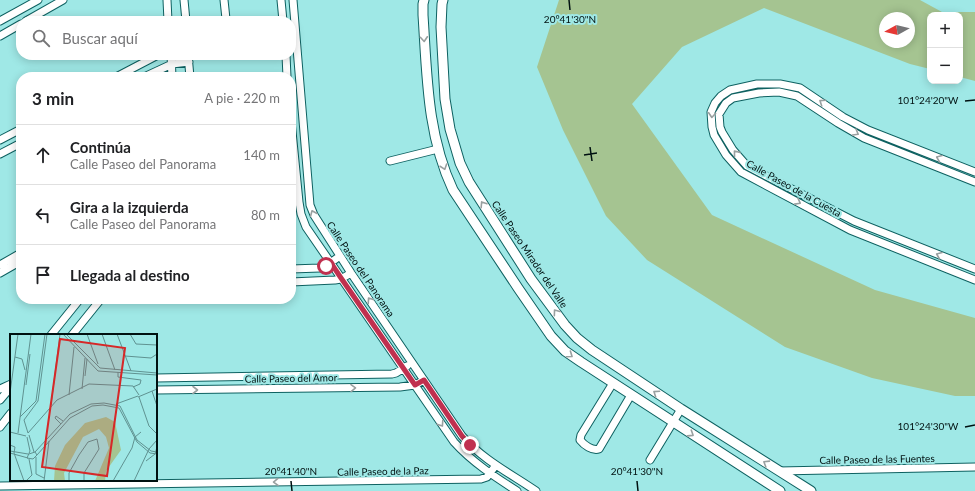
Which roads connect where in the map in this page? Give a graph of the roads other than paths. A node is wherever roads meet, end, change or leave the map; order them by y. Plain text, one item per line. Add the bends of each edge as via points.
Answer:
1 (38, 0) edge
2 (62, 0) edge
3 (167, 0) edge
4 (184, 0) edge
5 (224, 0) edge
6 (281, 0) edge
7 (293, 0) edge
8 (443, 0) edge
9 (423, 1) edge
10 (35, 16) edge
11 (168, 16) edge
12 (186, 16) edge
13 (226, 16) edge
14 (283, 16) edge
15 (294, 16) edge
16 (0, 21) edge
17 (16, 27) edge
18 (296, 35) edge
19 (0, 36) edge
20 (148, 60) edge
21 (172, 60) edge
22 (183, 60) edge
23 (189, 60) edge
24 (286, 60) edge
25 (172, 64) junction
26 (126, 72) edge
27 (155, 72) edge
28 (172, 72) edge
29 (190, 72) edge
30 (287, 72) edge
31 (843, 117) junction
32 (838, 123) junction
33 (16, 132) edge
34 (722, 132) junction
35 (714, 134) junction
36 (0, 140) edge
37 (16, 146) edge
38 (438, 149) junction
39 (0, 154) edge
40 (390, 161) dead end
41 (296, 172) edge
42 (975, 172) edge
43 (975, 182) edge
44 (854, 221) junction
45 (850, 230) junction
46 (16, 256) edge
47 (340, 256) junction
48 (331, 263) junction
49 (16, 264) edge
50 (0, 265) edge
51 (296, 269) edge
52 (975, 269) edge
53 (0, 273) edge
54 (351, 273) junction
55 (341, 278) junction
56 (531, 279) junction
57 (975, 280) edge
58 (296, 282) edge
59 (518, 288) junction
60 (76, 304) edge
61 (97, 304) edge
62 (52, 334) edge
63 (73, 334) edge
64 (412, 362) junction
65 (404, 369) junction
66 (157, 378) edge
67 (424, 380) junction
68 (613, 383) junction
69 (415, 385) junction
70 (7, 390) edge
71 (157, 390) edge
72 (631, 395) junction
73 (0, 400) edge
74 (680, 409) junction
75 (10, 414) edge
76 (673, 422) junction
77 (0, 427) edge
78 (650, 460) dead end
79 (496, 465) junction
80 (975, 467) edge
81 (779, 471) junction
82 (490, 474) junction
83 (524, 483) junction
84 (0, 486) edge
85 (518, 491) edge
86 (536, 491) edge
87 (780, 491) edge
88 (811, 491) edge

1 - 16 street
2 - 10 street
3 - 11 street
4 - 12 street
5 - 13 street
6 - 14 street
15 -> 7 street, Calle Paseo del Panorama
56 -> 8 street, Calle Paseo Mirador del Valle via 469,182 460,163 445,99 441,27
9 -> 38 street via 429,101
17 - 19 street
47 -> 18 street, Calle Paseo del Panorama via 311,210
20 - 26 street
21 - 25 street
22 - 25 street
23 - 29 street
24 - 30 street
25 - 27 street
25 - 28 street
31 - 32 street
31 -> 35 street, Calle Paseo de la Cuesta via 800,88 780,84 757,84 730,90 721,96 712,112
42 -> 31 street, Calle Paseo de la Cuesta via 868,130
32 - 34 street, Calle Paseo de la Cuesta via 797,96 779,92 759,93 732,98 726,103 719,114
32 -> 43 street, Calle Paseo de la Cuesta via 864,138
33 - 36 street
34 - 35 street
44 -> 34 street, Calle Paseo de la Cuesta via 748,166 733,150
35 -> 45 street, Calle Paseo de la Cuesta via 726,155 742,172
37 - 39 street
38 - 40 street
38 -> 59 street via 453,190
41 - 48 street via 301,214 306,227
44 - 45 street
52 -> 44 street, Calle Paseo de la Cuesta
45 - 57 street, Calle Paseo de la Cuesta
46 - 50 street
47 - 48 street
47 - 54 street, Calle Paseo del Panorama
48 - 51 street via 320,268
48 - 55 street
49 - 53 street
54 - 55 street
64 -> 54 street, Calle Paseo del Panorama
55 - 58 street
55 - 65 street
56 - 59 street
74 -> 56 street, Calle Paseo Mirador del Valle via 577,338
59 -> 68 street via 551,336 565,351
60 - 62 street
61 - 63 street
64 - 65 street, Calle Paseo del Amor
64 - 67 street, Calle Paseo del Panorama
65 - 66 street, Calle Paseo del Amor via 392,374
65 - 69 street
67 - 69 street, Calle Paseo del Amor
67 - 79 street, Calle Paseo del Panorama via 462,436
68 - 72 street
68 - 72 street via 581,435 582,443 593,450 599,449
71 -> 69 street, Calle Paseo del Amor
69 -> 82 street via 454,442
70 - 73 street
72 - 76 street
74 - 76 street
81 -> 74 street, Calle Paseo Mirador del Valle
75 - 77 street
76 - 78 street
76 -> 87 street
79 - 82 street
79 - 83 street, Calle Paseo del Panorama
80 - 81 street, Calle Paseo de las Fuentes
81 - 88 street, Calle Paseo Mirador del Valle
82 -> 84 street, Calle Paseo de la Paz via 481,479
82 - 85 street
83 - 85 street
83 - 86 street, Calle Paseo del Panorama

